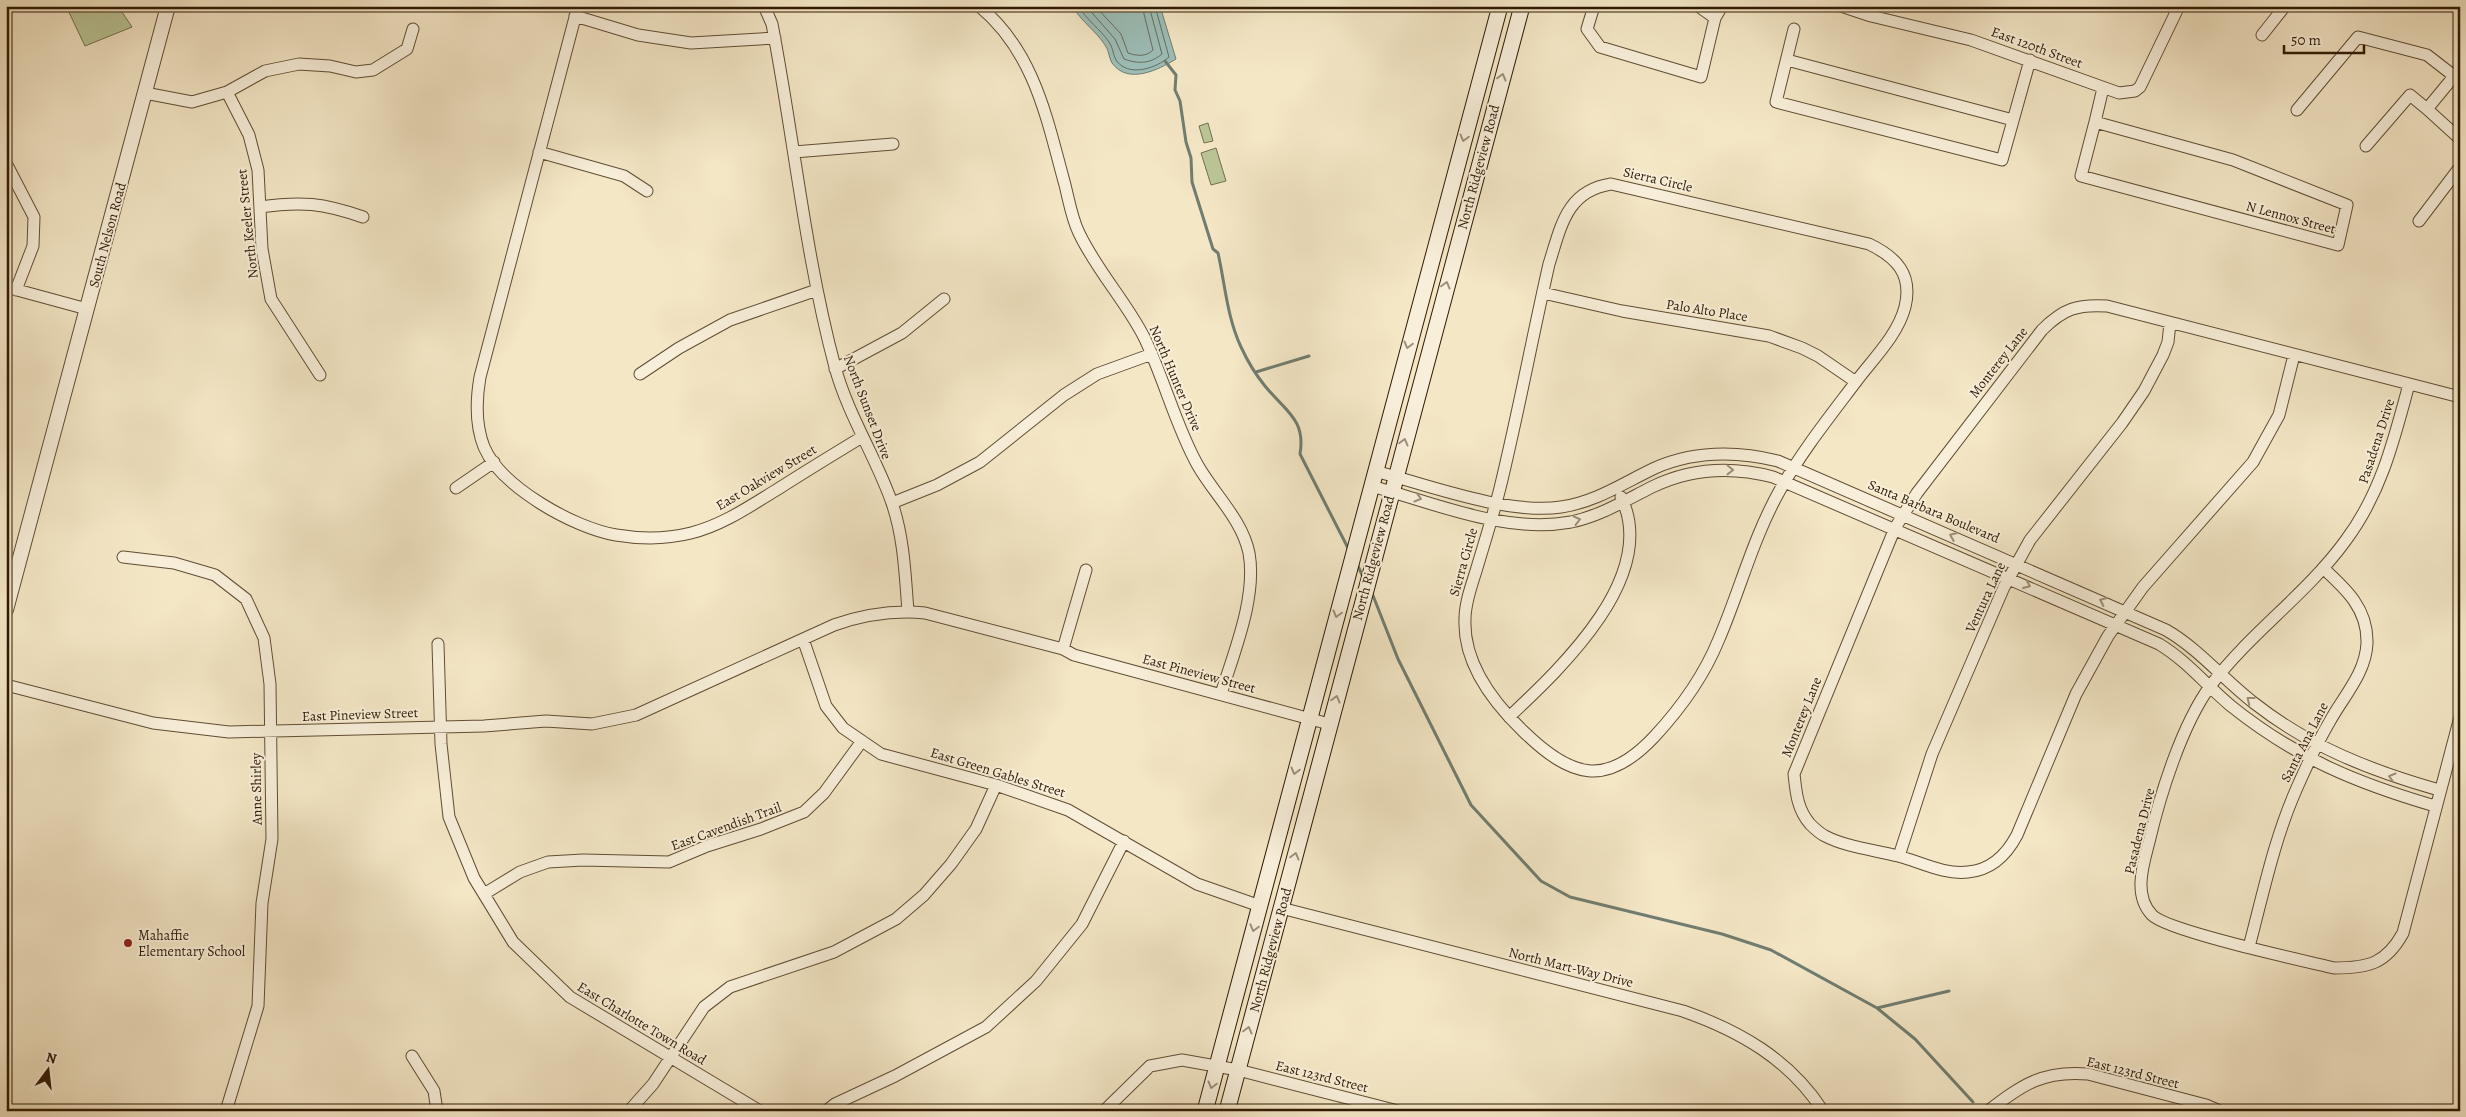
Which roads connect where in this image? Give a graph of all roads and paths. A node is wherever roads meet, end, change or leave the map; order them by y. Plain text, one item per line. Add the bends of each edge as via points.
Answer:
1 (168, 6) edge
2 (764, 6) edge
3 (979, 6) edge
4 (1500, 6) edge
5 (1522, 6) edge
6 (1594, 6) edge
7 (1698, 6) edge
8 (1722, 6) edge
9 (1842, 6) edge
10 (2179, 6) edge
11 (2285, 6) edge
12 (577, 11) edge
13 (1715, 18) junction
14 (413, 29) dead end
15 (1794, 29) dead end
16 (2262, 35) dead end
17 (775, 38) junction
18 (1786, 60) junction
19 (2030, 60) junction
20 (2457, 72) edge
21 (2103, 88) junction
22 (227, 92) junction
23 (144, 93) junction
24 (2427, 109) junction
25 (2296, 110) dead end
26 (2012, 120) junction
27 (2095, 122) junction
28 (2460, 138) edge
29 (893, 144) dead end
30 (2366, 146) dead end
31 (540, 152) junction
32 (794, 152) junction
33 (6, 163) edge
34 (2460, 167) edge
35 (647, 191) dead end
36 (260, 207) junction
37 (363, 217) dead end
38 (2419, 221) dead end
39 (11, 289) edge
40 (817, 290) junction
41 (1543, 293) junction
42 (944, 299) dead end
43 (87, 310) junction
44 (2170, 323) junction
45 (1152, 354) junction
46 (2294, 355) junction
47 (835, 369) junction
48 (640, 374) dead end
49 (320, 375) dead end
50 (1856, 382) junction
51 (2409, 384) junction
52 (2460, 398) edge
53 (862, 437) junction
54 (494, 462) junction
55 (1795, 468) junction
56 (1373, 478) junction
57 (1786, 481) junction
58 (1393, 484) junction
59 (456, 488) dead end
60 (1617, 489) junction
61 (1624, 502) junction
62 (892, 503) junction
63 (1496, 503) junction
64 (1903, 515) junction
65 (1491, 519) junction
66 (1895, 528) junction
67 (123, 557) dead end
68 (2017, 564) junction
69 (2322, 568) junction
70 (1086, 570) dead end
71 (2009, 577) junction
72 (6, 610) edge
73 (908, 611) junction
74 (2125, 611) junction
75 (2116, 624) junction
76 (803, 638) junction
77 (438, 644) dead end
78 (1062, 649) junction
79 (2220, 674) junction
80 (6, 685) edge
81 (2211, 686) junction
82 (1221, 694) junction
83 (1510, 716) junction
84 (2460, 717) edge
85 (1309, 718) junction
86 (1329, 724) junction
87 (441, 726) junction
88 (270, 732) junction
89 (862, 741) junction
90 (2318, 745) junction
91 (2311, 760) junction
92 (996, 785) junction
93 (2439, 790) junction
94 (2435, 806) junction
95 (1124, 841) junction
96 (1899, 856) junction
97 (484, 894) junction
98 (1260, 906) junction
99 (1281, 908) junction
100 (2249, 947) junction
101 (412, 1056) dead end
102 (670, 1058) junction
103 (1218, 1065) junction
104 (1238, 1070) junction
105 (226, 1111) edge
106 (437, 1111) edge
107 (629, 1111) edge
108 (760, 1111) edge
109 (826, 1111) edge
110 (1104, 1111) edge
111 (1205, 1111) edge
112 (1227, 1111) edge
113 (1398, 1111) edge
114 (1823, 1111) edge
115 (1988, 1111) edge
116 (2220, 1111) edge

1 - 23 street, South Nelson Road
2 - 17 street, North Sunset Drive
3 - 45 street, North Hunter Drive via 1009,36 1030,70 1044,108 1078,232 1105,280 1137,324
4 -> 56 main road, North Ridgeview Road
58 -> 5 main road, North Ridgeview Road
6 - 13 street via 1587,29 1600,47 1701,77
7 - 13 street
8 - 13 street
9 - 19 street, East 120th Street via 1880,19 1965,38
10 - 21 street, East 120th Street via 2143,83 2135,91
11 - 16 street
12 - 17 street via 638,35 691,42
12 - 31 street, East Oakview Street
14 - 22 street via 407,49 373,70 356,72 299,64 265,71
15 - 18 street
17 - 32 street, North Sunset Drive
18 - 26 street
18 - 26 street via 1776,102 2002,160
19 - 21 street, East 120th Street
19 - 26 street
20 - 24 street
20 - 25 street via 2427,54 2358,36
21 - 27 street, N Lennox Street
22 - 23 street via 192,102
22 - 36 street, North Keeler Street via 249,134 258,170
23 - 43 street, South Nelson Road
24 - 28 street
24 - 30 street via 2410,95
27 - 27 street, N Lennox Street via 2233,160 2347,205 2338,245 2081,176
29 - 32 street
31 - 35 street via 624,176
31 - 54 street, East Oakview Street via 475,404 484,447
32 - 40 street, North Sunset Drive
33 - 39 street via 34,217 33,246
34 - 38 street
36 - 37 street via 320,204
36 - 49 street, North Keeler Street via 262,249 271,299
39 - 43 street
40 - 47 street, North Sunset Drive
40 - 48 street via 730,320 678,348
41 - 50 street, Palo Alto Place via 1622,311 1777,338 1818,356
41 - 50 street, Sierra Circle via 1560,228 1570,207 1595,186 1611,184 1869,244 1896,261 1905,276 1908,292 1895,330
41 - 63 street, Sierra Circle
42 - 47 street via 902,333
43 - 72 street, South Nelson Road
44 - 46 street, Monterey Lane
44 - 64 street, Monterey Lane via 2088,305 2054,318 1917,492
44 - 68 street, Ventura Lane via 2165,348 2144,391 2030,540
45 - 62 street via 1097,374 1064,395 980,462 937,485
45 - 82 street, North Hunter Drive via 1193,456 1233,517 1248,550 1251,576 1248,601
46 - 51 street, Monterey Lane
46 - 74 street, Monterey Lane via 2279,415 2253,462
47 - 53 street, North Sunset Drive
50 - 55 street, Sierra Circle
51 - 52 street
51 - 69 street, Pasadena Drive via 2390,454 2374,494 2346,541
53 - 54 street, East Oakview Street via 730,519 691,533 653,538 614,535 574,521 528,495 500,472
53 - 62 street, North Sunset Drive
54 - 59 street
55 - 57 street, Sierra Circle
55 - 60 street, Santa Barbara Boulevard via 1757,456 1704,455 1663,465
55 - 64 street, Santa Barbara Boulevard
56 - 58 street, Santa Barbara Boulevard
56 -> 85 main road, North Ridgeview Road
61 -> 57 street, Santa Barbara Boulevard via 1670,479 1706,471 1739,470
57 - 66 street, Santa Barbara Boulevard
57 - 83 street, Sierra Circle via 1759,532 1718,642 1702,674 1672,717 1627,761 1599,771 1569,766 1528,736
58 - 63 street, Santa Barbara Boulevard
58 -> 65 street, Santa Barbara Boulevard
86 -> 58 main road, North Ridgeview Road
60 - 61 street
60 - 63 street, Santa Barbara Boulevard via 1586,502 1558,508
65 -> 61 street, Santa Barbara Boulevard via 1526,524 1572,521
61 - 83 street via 1631,526 1628,546 1619,581 1604,612 1570,657
62 - 73 street, North Sunset Drive via 903,544
63 - 65 street, Sierra Circle
64 - 66 street, Monterey Lane
68 -> 64 street, Santa Barbara Boulevard
65 - 83 street, Sierra Circle via 1464,622 1466,641 1477,672
66 - 71 street, Santa Barbara Boulevard
66 - 96 street, Monterey Lane via 1794,774 1800,808 1817,830 1837,840
67 - 88 street, Anne Shirley via 174,563 215,576 246,599 264,638 270,684
68 - 71 street, Ventura Lane
74 -> 68 street, Santa Barbara Boulevard
69 - 79 street, Pasadena Drive
69 - 90 street, Santa Ana Lane via 2357,603 2364,618 2367,645 2360,671
70 - 78 street
71 -> 75 street, Santa Barbara Boulevard
71 - 96 street, Ventura Lane via 1932,754
73 - 76 street, East Pineview Street via 842,622
73 - 78 street, East Pineview Street
74 - 75 street, Monterey Lane
74 - 79 street, Santa Barbara Boulevard via 2179,637
75 - 81 street, Santa Barbara Boulevard via 2171,651
75 - 96 street, Monterey Lane via 2076,694 2018,835 2006,853 1988,867 1968,872 1929,867
76 - 87 street, East Pineview Street via 636,715 592,724 546,721
76 - 89 street, East Green Gables Street via 826,706 843,728
77 - 87 street, East Charlotte Town Road
78 - 82 street, East Pineview Street via 1074,655
79 - 81 street, Pasadena Drive
90 -> 79 street, Santa Barbara Boulevard via 2256,705
80 - 88 street, East Pineview Street via 153,723 229,732
81 - 91 street, Santa Barbara Boulevard via 2248,719
81 - 100 street, Pasadena Drive via 2185,733 2161,800 2140,879 2141,889 2146,906 2159,920
82 - 85 street, East Pineview Street
84 - 93 street, Pasadena Drive
85 - 86 street, East Pineview Street
85 -> 98 main road, North Ridgeview Road
99 -> 86 main road, North Ridgeview Road
87 - 88 street, East Pineview Street
87 - 97 street, East Charlotte Town Road via 449,817
88 - 105 street, Anne Shirley via 272,840 262,903 258,1006
89 - 92 street, East Green Gables Street via 880,754
89 - 97 street, East Cavendish Trail via 824,794 804,812 669,862 548,862 520,872
90 - 91 street, Santa Ana Lane
93 -> 90 street, Santa Barbara Boulevard via 2379,773
91 - 94 street, Santa Barbara Boulevard via 2367,785
91 - 100 street, Santa Ana Lane via 2286,814
92 - 95 street, East Green Gables Street via 1068,810
92 - 102 street via 976,829 951,864 924,895 896,919 834,952 730,987 704,1007
93 - 94 street, Pasadena Drive
94 - 100 street, Pasadena Drive via 2403,933 2392,950 2380,960 2370,966 2334,968
95 - 98 street, East Green Gables Street via 1197,884
95 - 109 street via 1082,924 1036,981 986,1027
97 - 102 street, East Charlotte Town Road via 513,942 570,997
98 -> 103 main road, North Ridgeview Road
104 -> 99 main road, North Ridgeview Road
99 - 114 street, North Mart-Way Drive via 1683,1011 1721,1024 1757,1045 1789,1070
101 - 106 street via 434,1091
102 - 107 street
102 - 108 street, East Charlotte Town Road
103 - 104 street
103 - 110 street via 1182,1060 1150,1066
103 -> 111 main road, North Ridgeview Road
104 - 112 main road, North Ridgeview Road
104 - 113 street, East 123rd Street
115 - 116 street, East 123rd Street via 2025,1084 2072,1073 2088,1074

